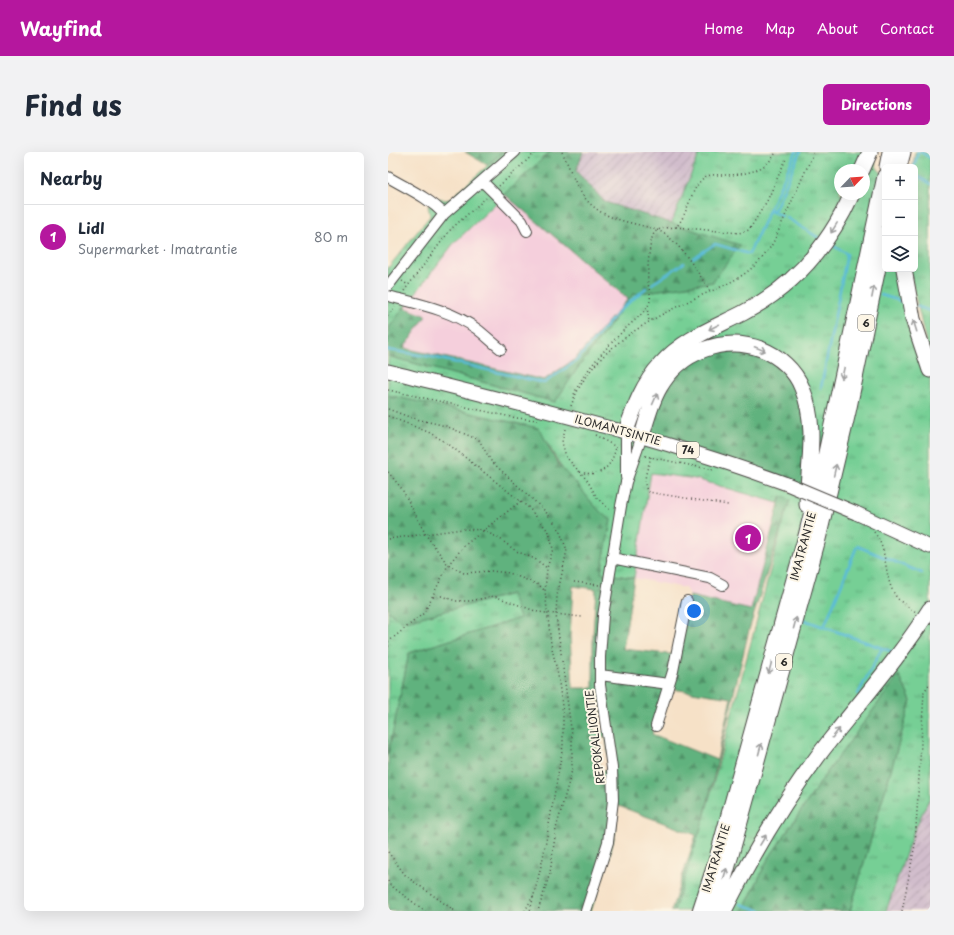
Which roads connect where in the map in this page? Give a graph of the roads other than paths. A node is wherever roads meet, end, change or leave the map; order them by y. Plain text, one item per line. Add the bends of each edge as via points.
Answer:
1 (515, 152) edge
2 (870, 152) edge
3 (890, 152) edge
4 (903, 152) edge
5 (911, 152) edge
6 (865, 164) edge
7 (888, 164) edge
8 (901, 164) edge
9 (909, 164) edge
10 (388, 177) edge
11 (482, 181) junction
12 (882, 190) edge
13 (849, 200) edge
14 (444, 214) junction
15 (527, 231) dead end
16 (885, 236) edge
17 (904, 272) edge
18 (388, 286) edge
19 (388, 296) edge
20 (501, 349) dead end
21 (930, 370) edge
22 (388, 371) edge
23 (626, 431) junction
24 (642, 436) junction
25 (626, 482) junction
26 (806, 536) junction
27 (930, 547) edge
28 (612, 558) junction
29 (723, 584) dead end
30 (687, 601) dead end
31 (924, 611) edge
32 (600, 675) junction
33 (669, 684) junction
34 (656, 726) dead end
35 (586, 911) edge
36 (700, 911) edge
37 (714, 911) edge
38 (724, 911) edge

1 - 11 street
2 - 6 highway
3 - 7 highway
4 - 8 highway
5 - 9 highway
10 - 14 street via 418,192
11 - 14 street
11 - 15 street via 522,221
12 -> 26 highway, IMATRANTIE / 6 via 836,410
13 -> 23 highway via 841,218 822,246 788,284 744,313 686,342 660,365 647,382
14 - 18 street
37 -> 16 highway, IMATRANTIE / 6 via 818,539
21 -> 17 highway via 909,304
19 - 20 street via 450,314 477,329
22 - 23 main road, ILOMANTSINTIE
23 - 24 main road, ILOMANTSINTIE / 74
23 - 25 street, REPOKALLIONTIE via 620,448
24 - 25 street, REPOKALLIONTIE
24 -> 26 highway via 649,411 660,387 676,368 695,353 726,343 740,343 773,355 794,374 802,386 811,414
24 - 27 main road, ILOMANTSINTIE / 74, bridge via 733,464 787,484
25 - 28 street, REPOKALLIONTIE
26 -> 36 highway, IMATRANTIE / 6 via 715,866
28 - 29 street via 710,578
28 - 32 street, REPOKALLIONTIE via 603,616
30 - 33 street
38 -> 31 highway via 763,841 807,771 913,636
32 - 33 street, REPOKALLIONTIE
32 - 35 street, REPOKALLIONTIE via 612,768 613,800 608,842
33 - 34 street

